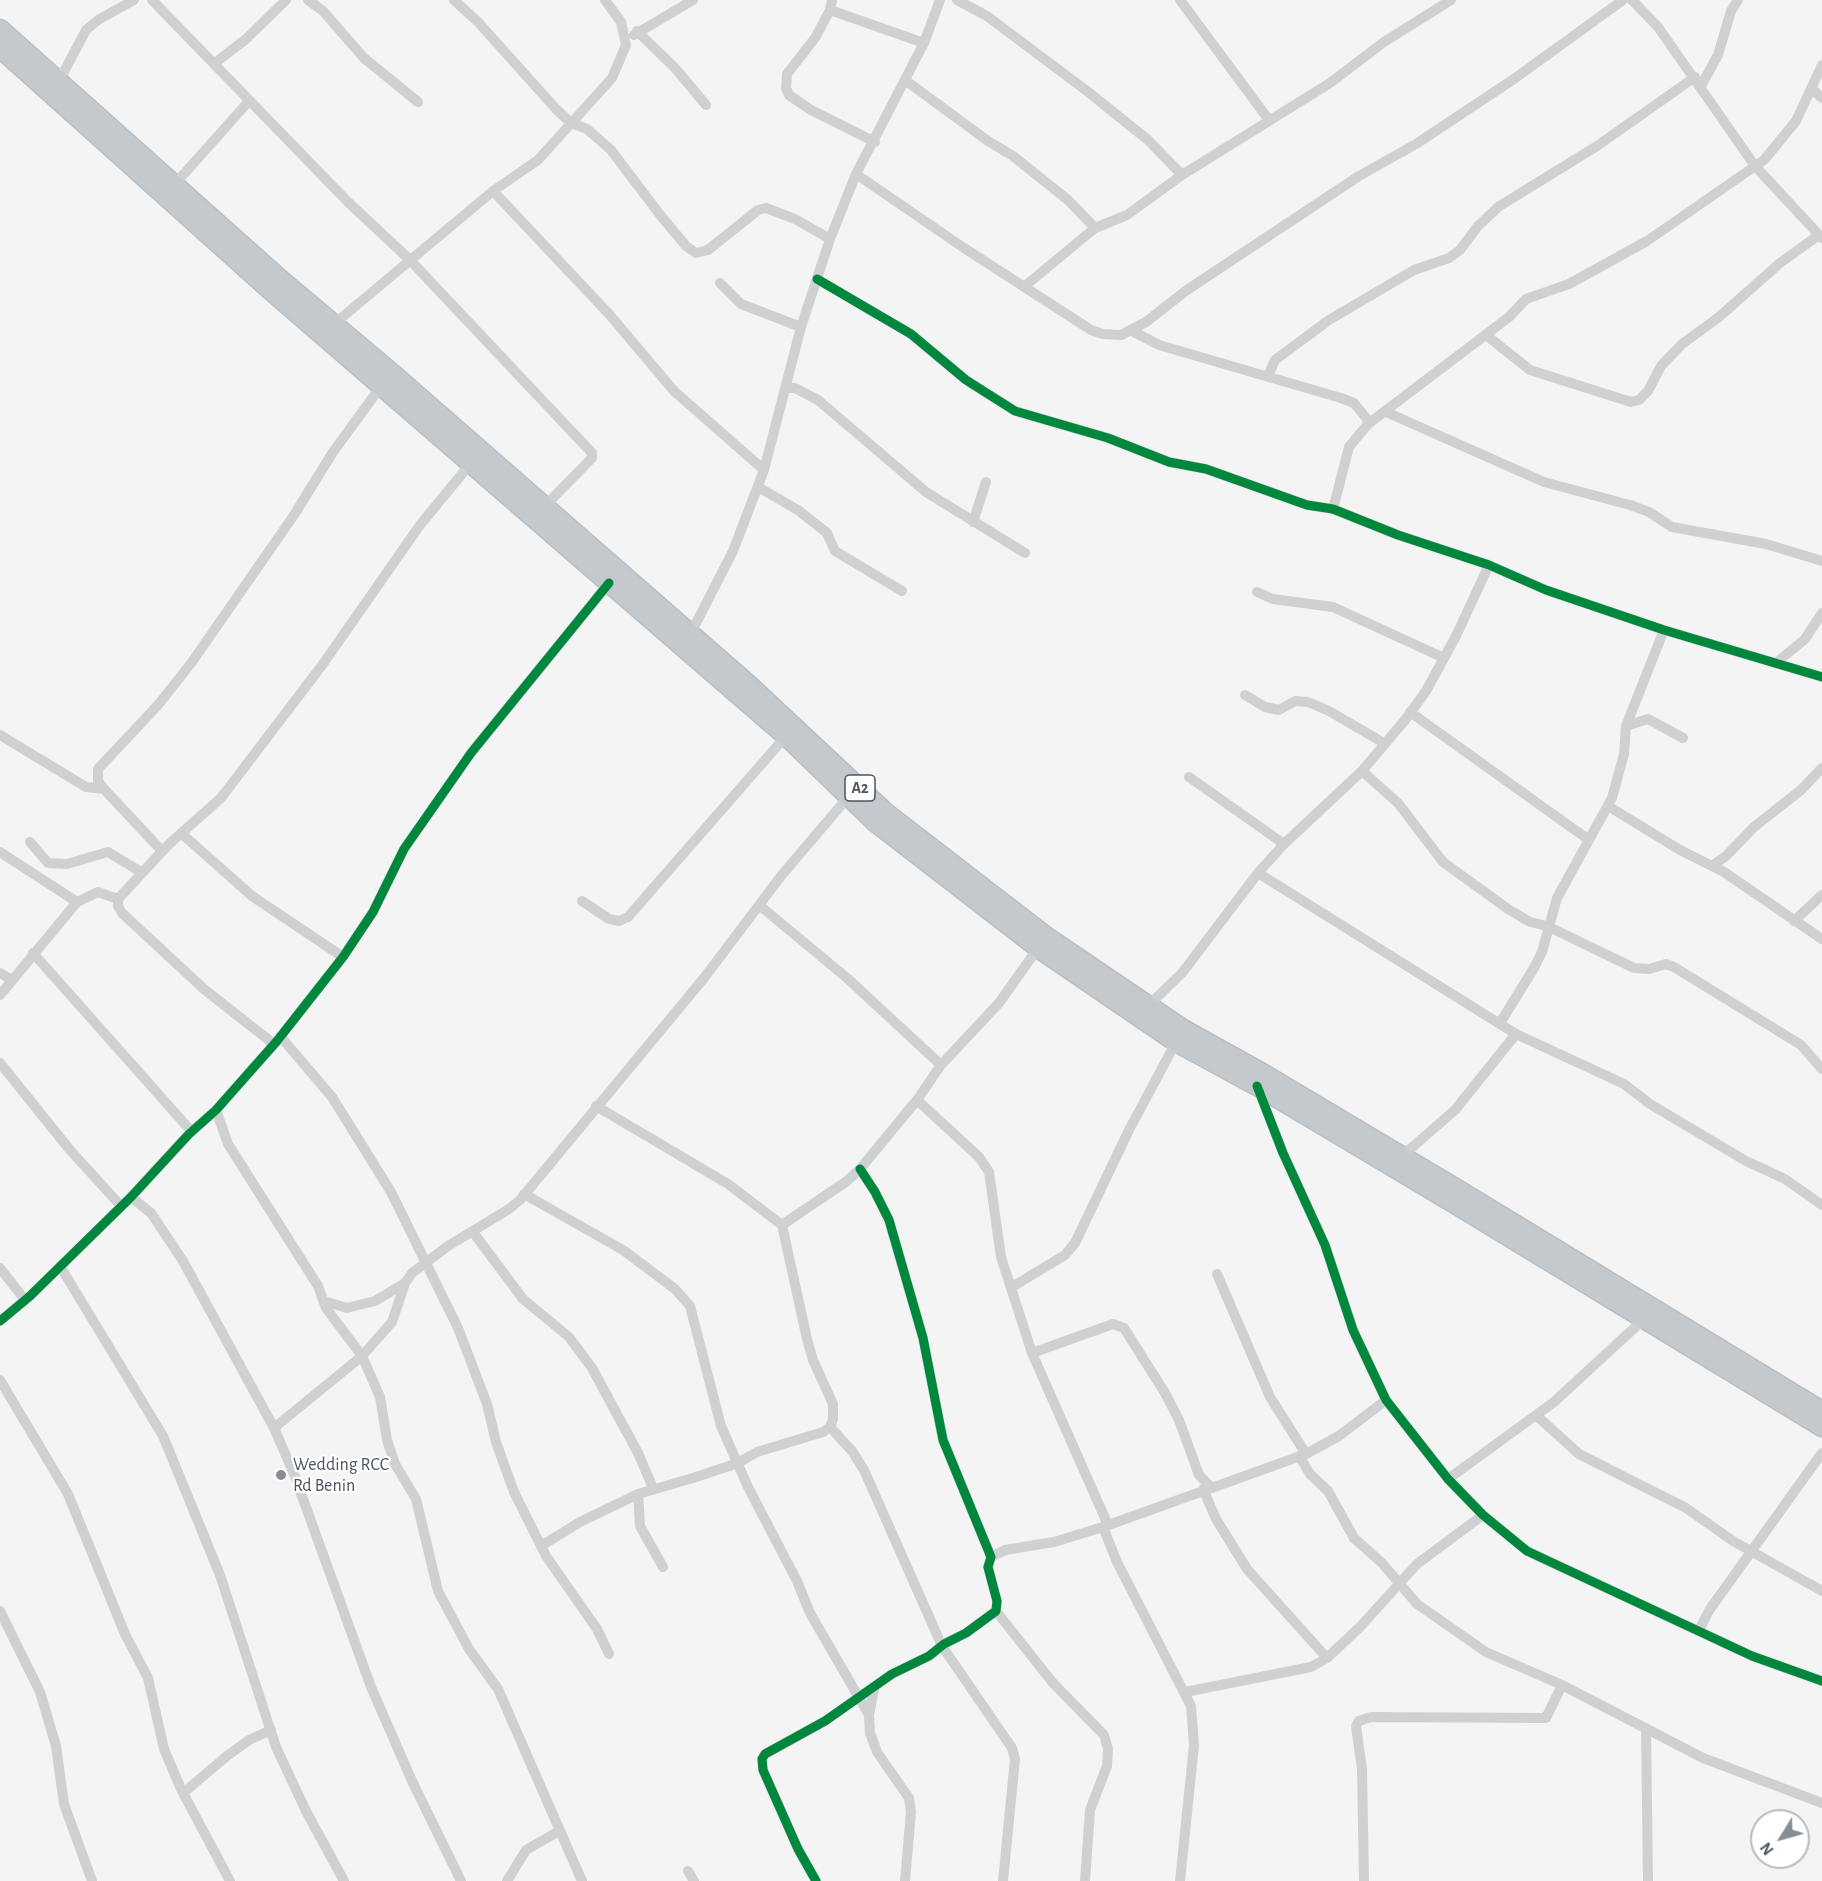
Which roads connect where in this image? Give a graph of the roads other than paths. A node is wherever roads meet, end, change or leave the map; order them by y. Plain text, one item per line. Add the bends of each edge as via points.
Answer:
1 (134, 0) edge
2 (152, 0) edge
3 (286, 0) edge
4 (308, 0) edge
5 (454, 0) edge
6 (605, 0) edge
7 (693, 0) edge
8 (940, 0) edge
9 (957, 0) edge
10 (1180, 0) edge
11 (1451, 0) edge
12 (1623, 0) edge
13 (1632, 0) edge
14 (1738, 0) edge
15 (831, 5) edge
16 (0, 29) edge
17 (637, 31) junction
18 (924, 43) junction
19 (626, 45) junction
20 (0, 48) edge
21 (215, 63) junction
22 (1822, 65) edge
23 (905, 80) junction
24 (59, 81) junction
25 (1698, 82) junction
26 (1812, 89) junction
27 (1822, 98) edge
28 (249, 101) junction
29 (418, 102) dead end
30 (706, 105) dead end
31 (1269, 120) junction
32 (572, 123) junction
33 (874, 142) junction
34 (1755, 166) junction
35 (856, 174) junction
36 (1182, 175) junction
37 (175, 184) junction
38 (493, 191) junction
39 (1095, 228) junction
40 (1821, 237) edge
41 (830, 239) junction
42 (409, 260) junction
43 (818, 279) junction
44 (720, 283) dead end
45 (1025, 286) junction
46 (334, 324) junction
47 (801, 327) junction
48 (1130, 330) junction
49 (1486, 334) junction
50 (1268, 376) junction
51 (382, 385) junction
52 (787, 388) junction
53 (1386, 412) junction
54 (1370, 423) junction
55 (471, 463) junction
56 (764, 470) junction
57 (986, 483) dead end
58 (758, 487) junction
59 (543, 508) junction
60 (1333, 509) junction
61 (973, 522) junction
62 (1025, 552) dead end
63 (1822, 561) edge
64 (1488, 565) junction
65 (609, 583) junction
66 (902, 591) dead end
67 (1257, 592) dead end
68 (1822, 613) edge
69 (1664, 630) junction
70 (690, 635) junction
71 (1444, 658) junction
72 (1776, 663) junction
73 (1822, 677) edge
74 (1245, 695) dead end
75 (1410, 712) junction
76 (1626, 726) junction
77 (0, 735) edge
78 (786, 736) junction
79 (1683, 738) dead end
80 (1384, 743) junction
81 (1822, 768) edge
82 (1362, 771) junction
83 (1189, 777) dead end
84 (104, 789) junction
85 (849, 796) junction
86 (1608, 806) junction
87 (181, 833) junction
88 (1589, 840) junction
89 (30, 842) dead end
90 (1284, 844) junction
91 (162, 851) junction
92 (0, 852) edge
93 (1712, 867) junction
94 (141, 872) junction
95 (1258, 873) junction
96 (1822, 896) edge
97 (118, 899) junction
98 (582, 901) dead end
99 (77, 902) junction
100 (759, 905) junction
101 (1794, 921) junction
102 (1547, 926) junction
103 (1822, 939) edge
104 (1038, 948) junction
105 (33, 953) junction
106 (343, 957) junction
107 (0, 973) edge
108 (12, 980) junction
109 (0, 995) edge
110 (1147, 1007) junction
111 (1500, 1023) junction
112 (1516, 1034) junction
113 (277, 1040) junction
114 (1176, 1041) junction
115 (0, 1063) edge
116 (941, 1065) junction
117 (1822, 1069) edge
118 (1257, 1086) junction
119 (917, 1100) junction
120 (596, 1106) junction
121 (216, 1110) junction
122 (192, 1132) junction
123 (1401, 1157) junction
124 (860, 1169) junction
125 (524, 1194) junction
126 (131, 1197) junction
127 (1822, 1205) edge
128 (121, 1206) junction
129 (782, 1226) junction
130 (473, 1232) junction
131 (427, 1262) junction
132 (60, 1266) junction
133 (0, 1268) edge
134 (1217, 1274) dead end
135 (405, 1282) junction
136 (1012, 1287) junction
137 (25, 1299) junction
138 (324, 1301) junction
139 (1643, 1320) junction
140 (0, 1321) edge
141 (1032, 1353) junction
142 (362, 1356) junction
143 (0, 1380) edge
144 (1386, 1400) junction
145 (1822, 1414) edge
146 (1537, 1416) junction
147 (830, 1427) junction
148 (274, 1428) junction
149 (1822, 1453) edge
150 (1302, 1455) junction
151 (738, 1462) junction
152 (1448, 1479) junction
153 (653, 1488) junction
154 (1206, 1488) junction
155 (638, 1494) junction
156 (1483, 1515) junction
157 (1105, 1526) junction
158 (541, 1546) junction
159 (1752, 1550) junction
160 (991, 1557) junction
161 (663, 1567) dead end
162 (1398, 1583) junction
163 (1822, 1591) edge
164 (0, 1611) edge
165 (996, 1611) junction
166 (1699, 1630) junction
167 (942, 1646) junction
168 (609, 1654) dead end
169 (1326, 1658) junction
170 (1822, 1681) edge
171 (1562, 1685) junction
172 (874, 1689) junction
173 (1185, 1692) junction
174 (858, 1698) junction
175 (869, 1715) junction
176 (1646, 1728) junction
177 (271, 1730) junction
178 (183, 1793) junction
179 (1822, 1803) edge
180 (559, 1830) junction
181 (92, 1881) edge
182 (230, 1881) edge
183 (344, 1881) edge
184 (461, 1881) edge
185 (507, 1881) edge
186 (582, 1881) edge
187 (816, 1881) edge
188 (905, 1881) edge
189 (1003, 1881) edge
190 (1085, 1881) edge
191 (1180, 1881) edge
192 (1364, 1881) edge
193 (1648, 1881) edge

1 - 24 street via 87,30
2 - 21 street
3 - 21 street
4 - 29 street via 364,57
5 - 32 street
6 - 19 street via 621,22
7 - 17 street
8 - 18 street
9 - 36 street via 987,16 1087,91 1148,140
10 - 31 street
11 - 31 street
12 - 48 street via 1514,80 1359,176
13 - 25 street via 1658,27
14 - 25 street via 1715,63
15 - 18 street
15 - 33 street via 815,38 787,74 786,88 789,95 819,115
16 - 24 highway, A2
17 - 19 street
17 - 30 street
18 - 23 street
19 - 32 street via 612,78
20 - 51 highway, A2 via 139,175
21 - 28 street
22 - 26 street
23 - 33 street
23 - 39 street via 1013,156 1068,200
24 - 37 highway, A2
25 - 34 street
25 - 50 street via 1498,207 1449,258 1414,270 1329,320 1275,360
26 - 27 street
26 - 34 street via 1787,135
28 - 37 street
28 - 42 street
31 - 36 street
32 - 38 street via 538,160
32 - 41 street via 587,129 611,150 673,231 696,253 708,250 766,208
33 - 35 street
34 - 40 street
34 - 49 street via 1647,241 1569,284 1526,299
35 - 41 street
35 - 45 street
36 - 39 street via 1127,215
37 - 46 highway, A2
38 - 42 street
38 - 56 street via 609,314 674,391
39 - 45 street
40 - 49 street via 1780,263 1682,344 1661,366 1639,400 1621,401 1530,370
41 - 43 street
42 - 46 street
42 - 59 street via 594,455
43 - 47 street
43 - 60 street via 911,334 966,380 1016,411 1108,438 1169,462 1206,470 1291,501
44 - 47 street via 741,304
45 - 48 street via 1091,330 1115,335
46 - 59 highway, A2
47 - 52 street
48 - 50 street via 1159,345
49 - 53 street
50 - 54 street via 1354,404
51 - 55 highway, A2
51 - 84 street via 192,662 98,769 98,781
52 - 56 street
52 - 61 street via 818,400 926,492
53 - 54 street
53 - 63 street via 1544,482 1630,505 1672,527 1766,544
54 - 60 street via 1349,447
55 - 65 highway, A2
55 - 87 street via 420,525 241,773 214,806
56 - 58 street
57 - 61 street
58 - 66 street via 798,510 827,533 833,548 846,558
58 - 70 street via 733,551
59 - 70 highway, A2
60 - 64 street
61 - 62 street
64 - 69 street via 1546,590
64 - 71 street
65 - 78 highway, A2
65 - 106 street via 471,753 404,849 373,912
67 - 71 street via 1283,601 1333,607
68 - 72 street via 1805,639
69 - 72 street
69 - 76 street
70 - 110 highway, A2 via 795,726 885,812 1047,937
71 - 75 street
72 - 73 street
74 - 80 street via 1279,710 1295,701 1308,702
75 - 80 street
75 - 88 street
76 - 79 street via 1648,718
76 - 86 street via 1617,784
77 - 84 street via 86,787
78 - 85 highway, A2
78 - 98 street via 628,917 619,921 609,919
80 - 82 street
81 - 93 street
82 - 90 street
82 - 102 street via 1398,803 1431,850 1456,873 1515,914
83 - 90 street
84 - 91 street
85 - 100 street
85 - 104 highway, A2 via 875,822
86 - 88 street
86 - 93 street
87 - 91 street
87 - 106 street via 252,896
88 - 102 street via 1557,898
89 - 94 street via 48,863 67,864 108,852
90 - 95 street
91 - 94 street
92 - 99 street
93 - 101 street
94 - 97 street
95 - 110 street via 1182,973
95 - 111 street
96 - 101 street
97 - 99 street via 98,892
97 - 113 street via 122,913 223,1005
99 - 105 street
100 - 116 street via 847,978
100 - 120 street via 704,978
101 - 103 street
102 - 111 street via 1542,952
102 - 117 street via 1634,968 1649,969 1666,963 1674,967 1802,1045
104 - 114 highway, A2
104 - 116 street via 999,1003
105 - 108 street
105 - 122 street
106 - 113 street
107 - 108 street
108 - 109 street
110 - 123 highway, A2
111 - 112 street
112 - 123 street via 1455,1110
112 - 127 street via 1624,1084 1650,1104 1746,1161 1785,1179
113 - 121 street
113 - 131 street via 332,1097 392,1192
114 - 118 highway, A2
114 - 136 street via 1075,1243 1065,1255
115 - 128 street
116 - 119 street
118 - 139 highway, A2
118 - 144 street via 1324,1245 1353,1330
119 - 124 street
119 - 136 street via 988,1168 998,1242
120 - 125 street
120 - 129 street via 728,1184
121 - 122 street
121 - 138 street via 228,1144
122 - 126 street
123 - 145 highway, A2
124 - 129 street
124 - 160 street via 889,1220 923,1338 943,1440
125 - 130 street via 509,1209
125 - 151 street via 623,1250 684,1298 695,1319 721,1426
126 - 128 street
126 - 148 street via 152,1214 183,1261
128 - 132 street
129 - 147 street via 813,1360 833,1404
130 - 131 street
130 - 153 street via 523,1299 569,1337 592,1368
131 - 135 street
131 - 158 street via 446,1299 487,1404 514,1492
132 - 137 street
132 - 177 street via 163,1436 220,1575
133 - 137 street
134 - 150 street via 1270,1396
135 - 138 street via 375,1301 358,1306 347,1308
135 - 142 street via 392,1322
136 - 141 street
137 - 140 street
138 - 142 street
139 - 145 highway, A2
139 - 146 street
141 - 154 street via 1113,1324 1124,1328 1179,1420
141 - 157 street
142 - 148 street
142 - 180 street via 380,1397 395,1464 416,1499 438,1590 469,1649 498,1689
143 - 178 street via 68,1494 125,1634 148,1678 157,1710 157,1727
144 - 150 street via 1339,1436
144 - 152 street
146 - 152 street
146 - 159 street via 1579,1454 1686,1508
147 - 151 street
147 - 167 street via 864,1470
148 - 184 street via 370,1687
149 - 159 street
150 - 154 street
150 - 162 street via 1310,1474 1328,1491 1347,1530
151 - 153 street
151 - 174 street via 810,1613
152 - 156 street
153 - 155 street
154 - 157 street
154 - 169 street via 1216,1519 1248,1569
155 - 158 street
155 - 161 street via 640,1526
156 - 162 street
156 - 166 street via 1536,1555
157 - 160 street via 1054,1542 1005,1550
157 - 173 street via 1121,1572
158 - 168 street via 597,1629
159 - 163 street
159 - 166 street
160 - 165 street via 987,1567 996,1591
162 - 169 street via 1378,1609
162 - 171 street via 1417,1604 1486,1652
164 - 181 street via 40,1692 56,1746 64,1804
165 - 167 street
165 - 190 street via 1053,1683 1104,1735 1107,1766 1090,1810
166 - 170 street via 1752,1656
167 - 172 street via 892,1674
167 - 189 street via 1015,1759
169 - 173 street via 1311,1667
171 - 176 street
171 - 192 street via 1546,1718 1371,1717 1359,1721 1356,1726 1362,1768
172 - 174 street
172 - 175 street
173 - 191 street via 1195,1733
174 - 175 street
174 - 187 street via 825,1722 771,1748 762,1759 780,1809
175 - 188 street via 877,1752 909,1798
176 - 179 street via 1716,1763
176 - 193 street
177 - 178 street via 226,1756
177 - 183 street via 306,1811
178 - 182 street
180 - 185 street via 526,1850
180 - 186 street

